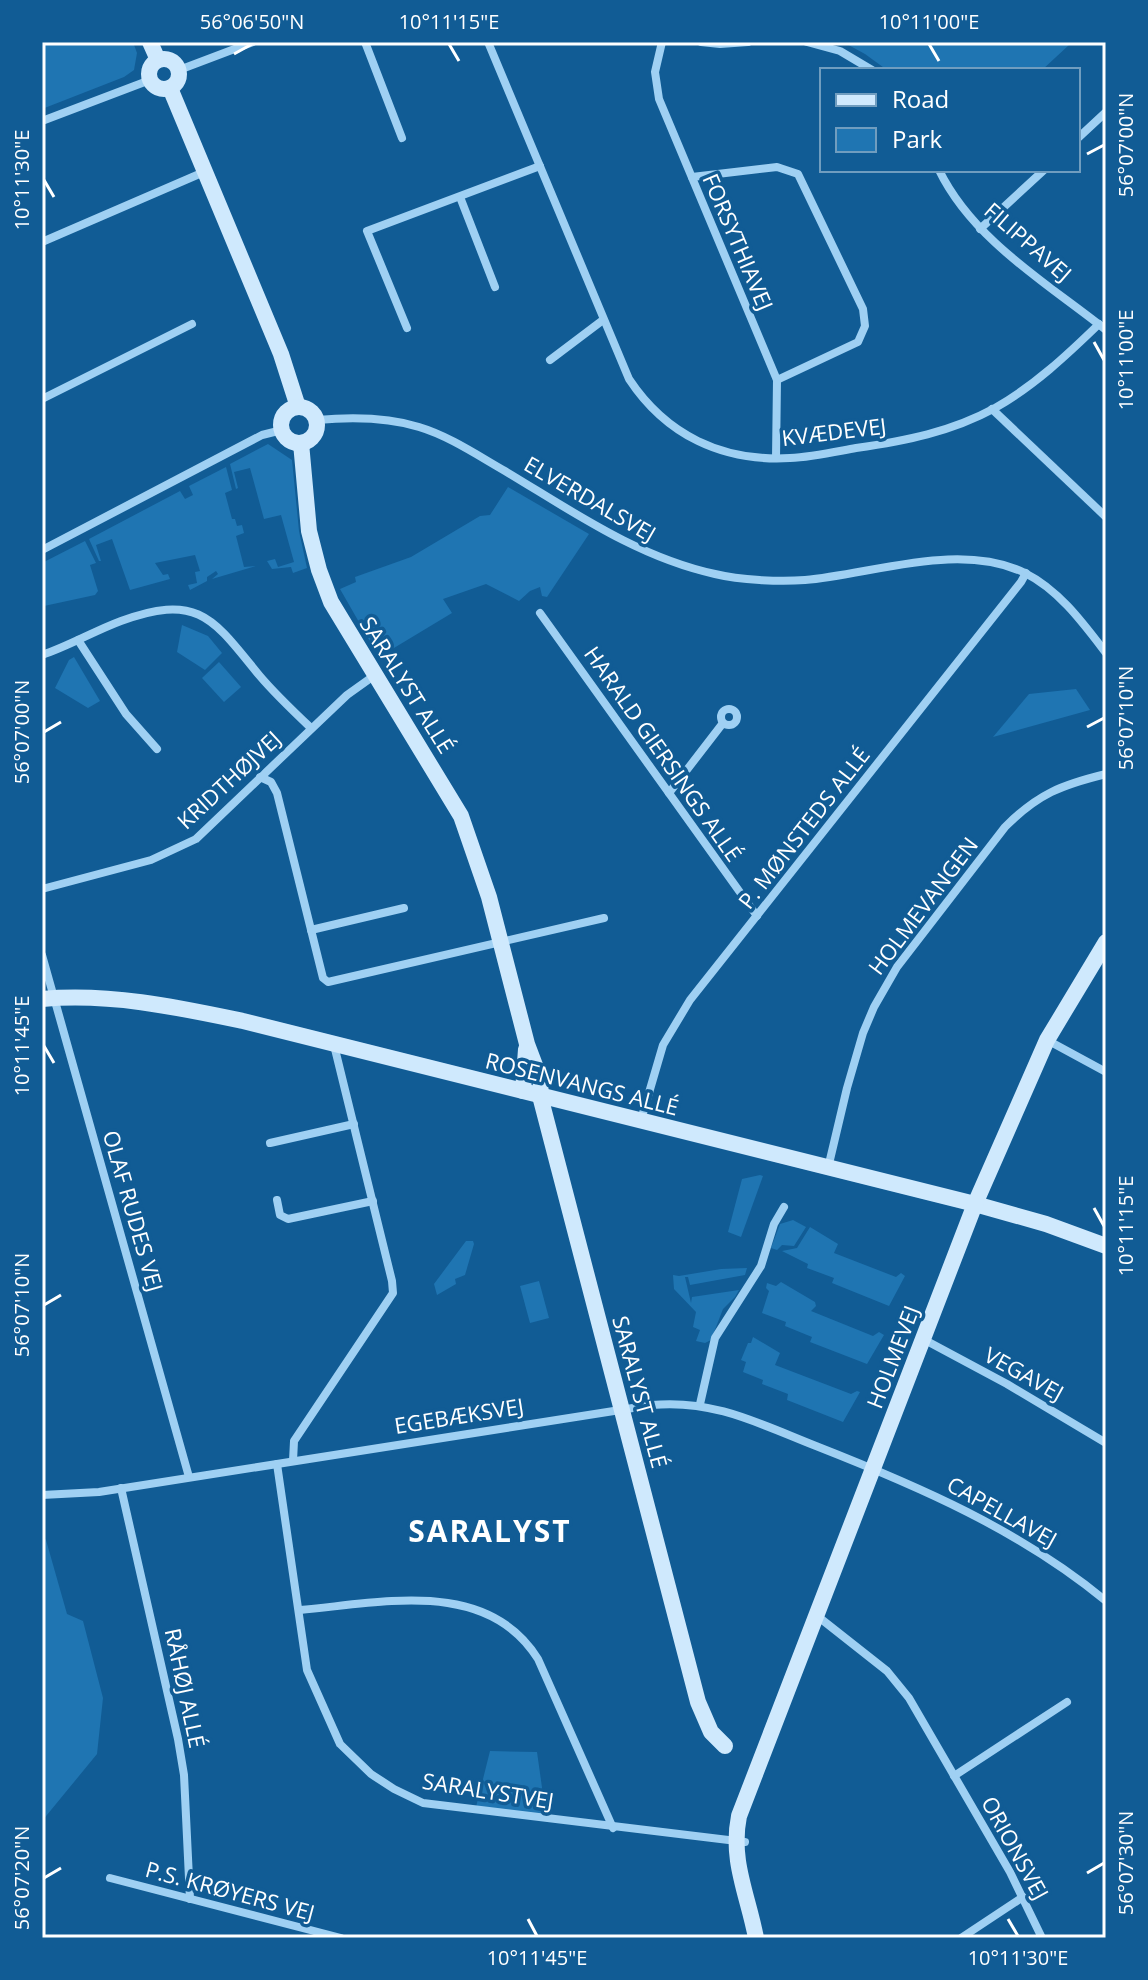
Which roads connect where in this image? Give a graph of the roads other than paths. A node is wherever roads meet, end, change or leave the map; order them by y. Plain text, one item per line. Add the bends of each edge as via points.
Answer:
1 (150, 42) edge
2 (253, 42) edge
3 (365, 42) edge
4 (488, 42) edge
5 (662, 42) edge
6 (701, 42) edge
7 (748, 42) edge
8 (807, 42) edge
9 (158, 60) junction
10 (869, 68) edge
11 (179, 70) junction
12 (150, 80) junction
13 (170, 88) junction
14 (1106, 112) edge
15 (42, 121) edge
16 (1080, 136) edge
17 (402, 138) dead end
18 (540, 166) junction
19 (205, 172) junction
20 (940, 172) edge
21 (1042, 172) edge
22 (692, 177) junction
23 (460, 197) junction
24 (980, 229) junction
25 (42, 242) edge
26 (495, 287) dead end
27 (603, 320) junction
28 (192, 324) dead end
29 (1103, 327) edge
30 (407, 328) dead end
31 (550, 360) dead end
32 (777, 380) junction
33 (42, 399) edge
34 (298, 407) junction
35 (992, 409) junction
36 (317, 420) junction
37 (282, 430) junction
38 (301, 443) junction
39 (776, 458) junction
40 (1106, 517) edge
41 (42, 550) edge
42 (1026, 573) junction
43 (540, 613) dead end
44 (78, 640) junction
45 (1106, 653) edge
46 (42, 655) edge
47 (375, 675) junction
48 (723, 723) dead end
49 (311, 728) junction
50 (157, 749) dead end
51 (1106, 774) edge
52 (260, 777) junction
53 (669, 793) junction
54 (42, 889) edge
55 (404, 908) dead end
56 (757, 916) junction
57 (604, 918) dead end
58 (311, 930) junction
59 (1106, 942) edge
60 (500, 944) junction
61 (42, 955) edge
62 (48, 998) edge
63 (1047, 1040) junction
64 (334, 1045) junction
65 (1106, 1072) edge
66 (531, 1094) junction
67 (641, 1121) junction
68 (354, 1124) junction
69 (270, 1143) dead end
70 (828, 1168) junction
71 (277, 1200) dead end
72 (373, 1201) junction
73 (975, 1204) junction
74 (784, 1207) dead end
75 (1106, 1246) edge
76 (923, 1339) junction
77 (700, 1404) junction
78 (621, 1409) junction
79 (1106, 1443) edge
80 (293, 1461) junction
81 (277, 1464) junction
82 (873, 1468) junction
83 (189, 1477) junction
84 (121, 1488) junction
85 (42, 1495) edge
86 (1106, 1601) edge
87 (300, 1610) junction
88 (816, 1615) junction
89 (1067, 1702) dead end
90 (725, 1746) dead end
91 (954, 1776) junction
92 (613, 1828) junction
93 (740, 1842) junction
94 (110, 1878) dead end
95 (1023, 1897) junction
96 (190, 1899) junction
97 (341, 1938) edge
98 (756, 1938) edge
99 (961, 1938) edge
100 (1042, 1938) edge

1 - 9 street
2 - 11 street
3 - 17 street
4 - 18 street, KVÆDEVEJ
5 - 22 street, FORSYTHIAVEJ via 655,84
6 - 7 street
8 - 10 street via 840,51
9 - 11 street via 171,60
9 - 12 street
11 - 13 street via 179,79
12 - 13 street via 161,89
12 - 15 street
13 - 19 street
14 - 16 street
18 - 23 street
18 - 27 street, KVÆDEVEJ
19 - 25 street
19 - 34 street
20 - 24 street, FILIPPAVEJ
21 - 24 street
22 - 32 street, FORSYTHIAVEJ
22 - 32 street via 777,167 798,174 860,301 865,326 858,342
23 - 26 street
23 - 30 street via 367,231
24 - 29 street, FILIPPAVEJ
27 - 31 street
27 - 39 street, KVÆDEVEJ via 629,379 655,413 707,445 749,457
28 - 33 street
29 - 35 street, KVÆDEVEJ
32 - 39 street, FORSYTHIAVEJ
34 - 36 street
34 - 37 street via 286,413
35 - 39 street, KVÆDEVEJ via 927,436
35 - 40 street
36 - 38 street via 312,438
36 - 42 street, ELVERDALSVEJ via 392,421 429,431 629,544 717,575 802,580 942,559 992,562
37 - 38 street via 287,439
37 - 41 street via 262,435
38 - 47 street, SARALYST ALLÉ via 309,531 319,570 331,602
42 - 45 street, ELVERDALSVEJ via 1061,599
42 - 56 street, P. MØNSTEDS ALLÉ
43 - 53 street, HARALD GIERSINGS ALLÉ
44 - 46 street
44 - 49 street via 150,613 197,613 219,626 272,691
44 - 50 street via 126,714
47 - 49 street, KRIDTHØJVEJ
47 - 60 street, SARALYST ALLÉ via 461,816
48 - 53 street
49 - 52 street, KRIDTHØJVEJ
51 - 70 street, HOLMEVANGEN via 1048,791 1018,814 897,967 863,1033
52 - 54 street, KRIDTHØJVEJ via 210,827 182,846 151,860
52 - 58 street via 277,793
53 - 56 street, HARALD GIERSINGS ALLÉ
55 - 58 street
56 - 67 street, P. MØNSTEDS ALLÉ via 669,1034
57 - 60 street
58 - 60 street via 328,982
59 - 63 street, HOLMEVEJ
60 - 66 street, SARALYST ALLÉ via 541,1081
61 - 62 street, OLAF RUDES VEJ
62 - 64 street, ROSENVANGS ALLÉ via 159,1004
62 - 83 street, OLAF RUDES VEJ
63 - 65 street
63 - 73 street, HOLMEVEJ
64 - 66 street, ROSENVANGS ALLÉ
64 - 68 street
66 - 67 street, ROSENVANGS ALLÉ
66 - 78 street, SARALYST ALLÉ
67 - 70 street, ROSENVANGS ALLÉ
68 - 69 street
68 - 72 street
70 - 73 street, ROSENVANGS ALLÉ
71 - 72 street via 280,1215 288,1219
72 - 80 street via 393,1293 294,1441
73 - 75 street, ROSENVANGS ALLÉ
73 - 76 street, HOLMEVEJ
74 - 77 street via 761,1266 715,1338
76 - 79 street, VEGAVEJ
76 - 82 street, HOLMEVEJ
77 - 78 street, EGEBÆKSVEJ
77 - 82 street, EGEBÆKSVEJ
78 - 80 street, EGEBÆKSVEJ
78 - 90 street, SARALYST ALLÉ via 698,1702 711,1732
80 - 81 street, EGEBÆKSVEJ
81 - 83 street, EGEBÆKSVEJ
81 - 87 street, SARALYSTVEJ
82 - 86 street, CAPELLAVEJ via 1012,1536
82 - 88 street, HOLMEVEJ
83 - 84 street, EGEBÆKSVEJ
84 - 85 street, EGEBÆKSVEJ
84 - 96 street, RÅHØJ ALLÉ via 178,1739
87 - 92 street, SARALYSTVEJ via 307,1670 340,1744 371,1774 423,1803
87 - 92 street via 437,1602 475,1608 505,1623 538,1659
88 - 91 street, ORIONSVEJ via 898,1683
88 - 93 street, HOLMEVEJ via 746,1800
89 - 91 street
91 - 95 street, ORIONSVEJ
92 - 93 street, SARALYSTVEJ
93 - 98 street, HOLMEVEJ
94 - 96 street, P.S. KRØYERS VEJ
95 - 99 street
95 - 100 street, ORIONSVEJ
96 - 97 street, P.S. KRØYERS VEJ

